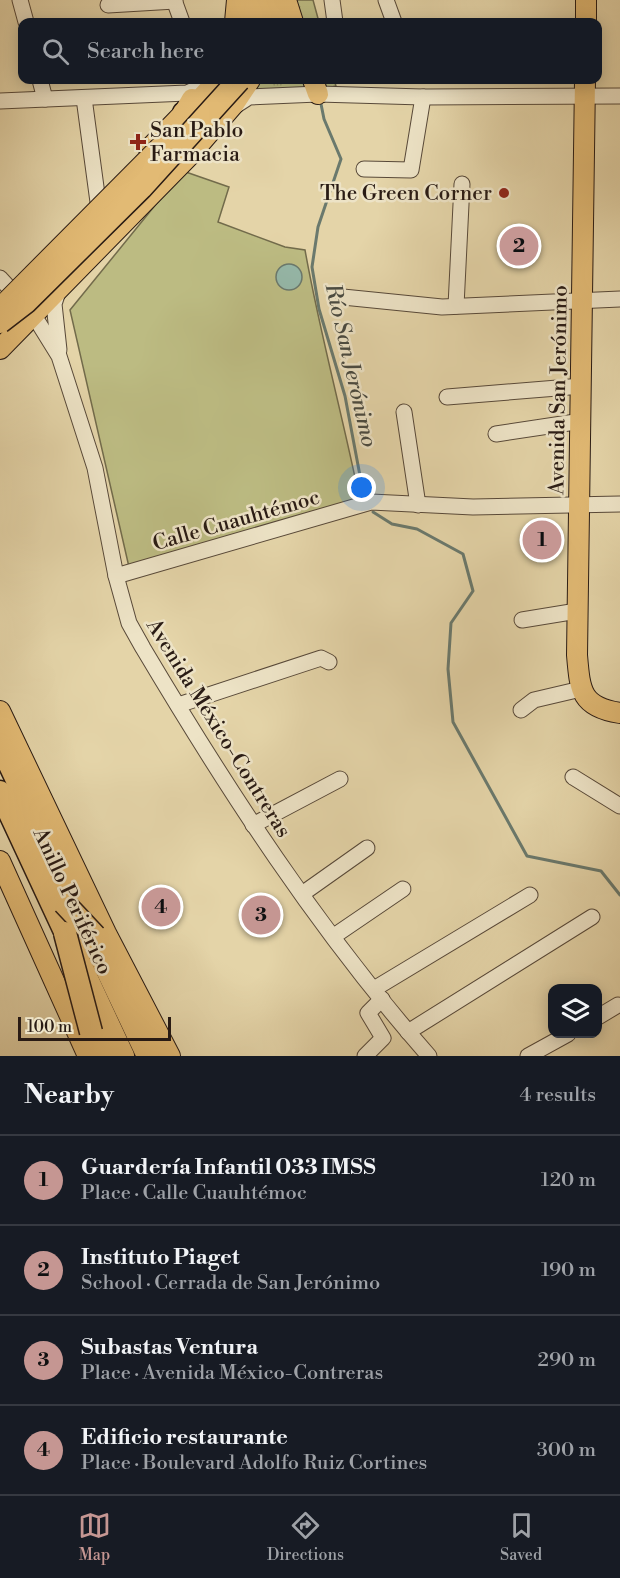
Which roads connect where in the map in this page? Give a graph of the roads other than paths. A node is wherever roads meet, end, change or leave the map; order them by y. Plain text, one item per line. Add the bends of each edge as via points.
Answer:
1 (20, 0) edge
2 (237, 0) edge
3 (246, 0) edge
4 (252, 0) edge
5 (257, 0) edge
6 (266, 0) edge
7 (275, 0) edge
8 (285, 0) edge
9 (332, 0) edge
10 (386, 0) edge
11 (586, 0) edge
12 (175, 1) edge
13 (108, 5) dead end
14 (25, 18) edge
15 (181, 18) edge
16 (235, 18) edge
17 (249, 18) edge
18 (250, 18) edge
19 (251, 18) edge
20 (264, 18) edge
21 (274, 18) edge
22 (292, 18) edge
23 (334, 18) edge
24 (393, 18) edge
25 (586, 18) edge
26 (41, 84) edge
27 (215, 84) edge
28 (224, 84) edge
29 (235, 84) edge
30 (242, 84) edge
31 (247, 84) edge
32 (316, 87) edge
33 (343, 87) edge
34 (585, 88) edge
35 (620, 96) edge
36 (423, 97) junction
37 (84, 98) junction
38 (45, 99) junction
39 (192, 100) edge
40 (0, 101) edge
41 (228, 111) junction
42 (364, 169) dead end
43 (462, 184) dead end
44 (98, 202) junction
45 (68, 232) junction
46 (87, 261) junction
47 (60, 286) junction
48 (343, 297) dead end
49 (620, 299) edge
50 (584, 300) junction
51 (8, 304) edge
52 (456, 306) junction
53 (0, 337) edge
54 (0, 349) edge
55 (59, 356) junction
56 (582, 386) junction
57 (447, 397) dead end
58 (404, 412) dead end
59 (582, 421) junction
60 (496, 434) dead end
61 (418, 504) junction
62 (620, 504) edge
63 (581, 505) junction
64 (116, 576) junction
65 (577, 611) junction
66 (522, 620) dead end
67 (329, 662) dead end
68 (581, 689) junction
69 (178, 705) junction
70 (522, 710) dead end
71 (0, 711) edge
72 (620, 713) edge
73 (0, 732) edge
74 (0, 744) edge
75 (0, 772) edge
76 (573, 777) dead end
77 (340, 779) dead end
78 (0, 792) edge
79 (620, 806) edge
80 (0, 819) edge
81 (43, 823) junction
82 (253, 825) junction
83 (367, 848) dead end
84 (69, 857) junction
85 (0, 861) edge
86 (403, 889) dead end
87 (302, 894) junction
88 (530, 896) dead end
89 (592, 917) dead end
90 (65, 933) junction
91 (334, 936) junction
92 (94, 948) junction
93 (378, 994) junction
94 (618, 1005) dead end
95 (602, 1014) edge
96 (408, 1032) junction
97 (561, 1038) edge
98 (143, 1054) edge
99 (88, 1056) edge
100 (102, 1056) edge
101 (114, 1056) edge
102 (170, 1056) edge
103 (366, 1056) edge
104 (429, 1056) edge
105 (528, 1056) edge

1 - 14 street
2 - 16 main road
3 - 17 highway
4 - 18 main road
5 - 19 highway
6 - 20 highway
7 - 21 main road
8 - 22 main road
9 - 23 street
10 - 24 street
11 - 25 main road
12 - 13 street
12 - 15 street
26 - 38 street
27 - 39 highway
28 - 51 highway, bridge via 99,218
29 - 51 highway, bridge via 141,188
30 - 53 main road via 194,145
31 - 41 main road
32 - 33 street
32 - 41 street via 249,97
33 - 36 street
34 - 35 street
34 - 36 street
34 - 50 main road, Avenida San Jerónimo
36 - 42 street via 411,170
37 - 38 street
37 - 39 street via 187,93
37 - 44 street
38 - 40 street
39 - 44 main road
39 - 51 main road, bridge via 168,139
41 - 46 main road
43 - 52 street
44 - 45 main road
45 - 46 main road via 64,251 76,261
45 - 51 main road
46 - 47 main road
47 - 51 main road
47 - 55 street via 54,304
48 - 52 street
49 - 50 street
50 - 52 street
50 - 56 main road, Avenida San Jerónimo
51 - 53 highway, bridge
51 - 54 main road
51 - 55 street, Avenida México-Contreras
55 - 64 street, Avenida México-Contreras via 95,468
56 - 57 street
56 - 59 main road, Avenida San Jerónimo
58 - 61 street
59 - 60 street
59 - 63 main road, Avenida San Jerónimo
61 - 63 street, Calle Cuauhtémoc
61 - 64 street, Calle Cuauhtémoc via 372,502
62 - 63 street, Calle Cuauhtémoc
63 - 65 main road, Avenida San Jerónimo
64 - 69 street, Avenida México-Contreras via 129,623
65 - 66 street
65 - 68 main road, Avenida San Jerónimo
67 - 69 street via 321,658
68 - 70 street via 534,700
68 - 72 main road via 595,706
69 - 82 street, Avenida México-Contreras
71 - 84 main road
73 - 81 highway
74 - 92 highway, Anillo Periférico
75 - 98 highway, bridge via 64,903 95,936
76 - 79 street
77 - 82 street
78 - 90 highway
80 - 101 highway, Anillo Periférico
81 - 84 main road
81 - 92 highway
82 - 87 street, Avenida México-Contreras
83 - 87 street
84 - 102 main road
85 - 99 main road
86 - 91 street
87 - 91 street, Avenida México-Contreras
88 - 93 street
89 - 96 street
90 - 98 highway, bridge
90 - 100 highway, bridge via 91,1032
91 - 93 street, Avenida México-Contreras
92 - 98 highway, Anillo Periférico
93 - 96 street, Avenida México-Contreras
93 - 103 street via 368,1013 382,1038
94 - 95 street
96 - 104 street, Avenida México-Contreras
97 - 105 street

